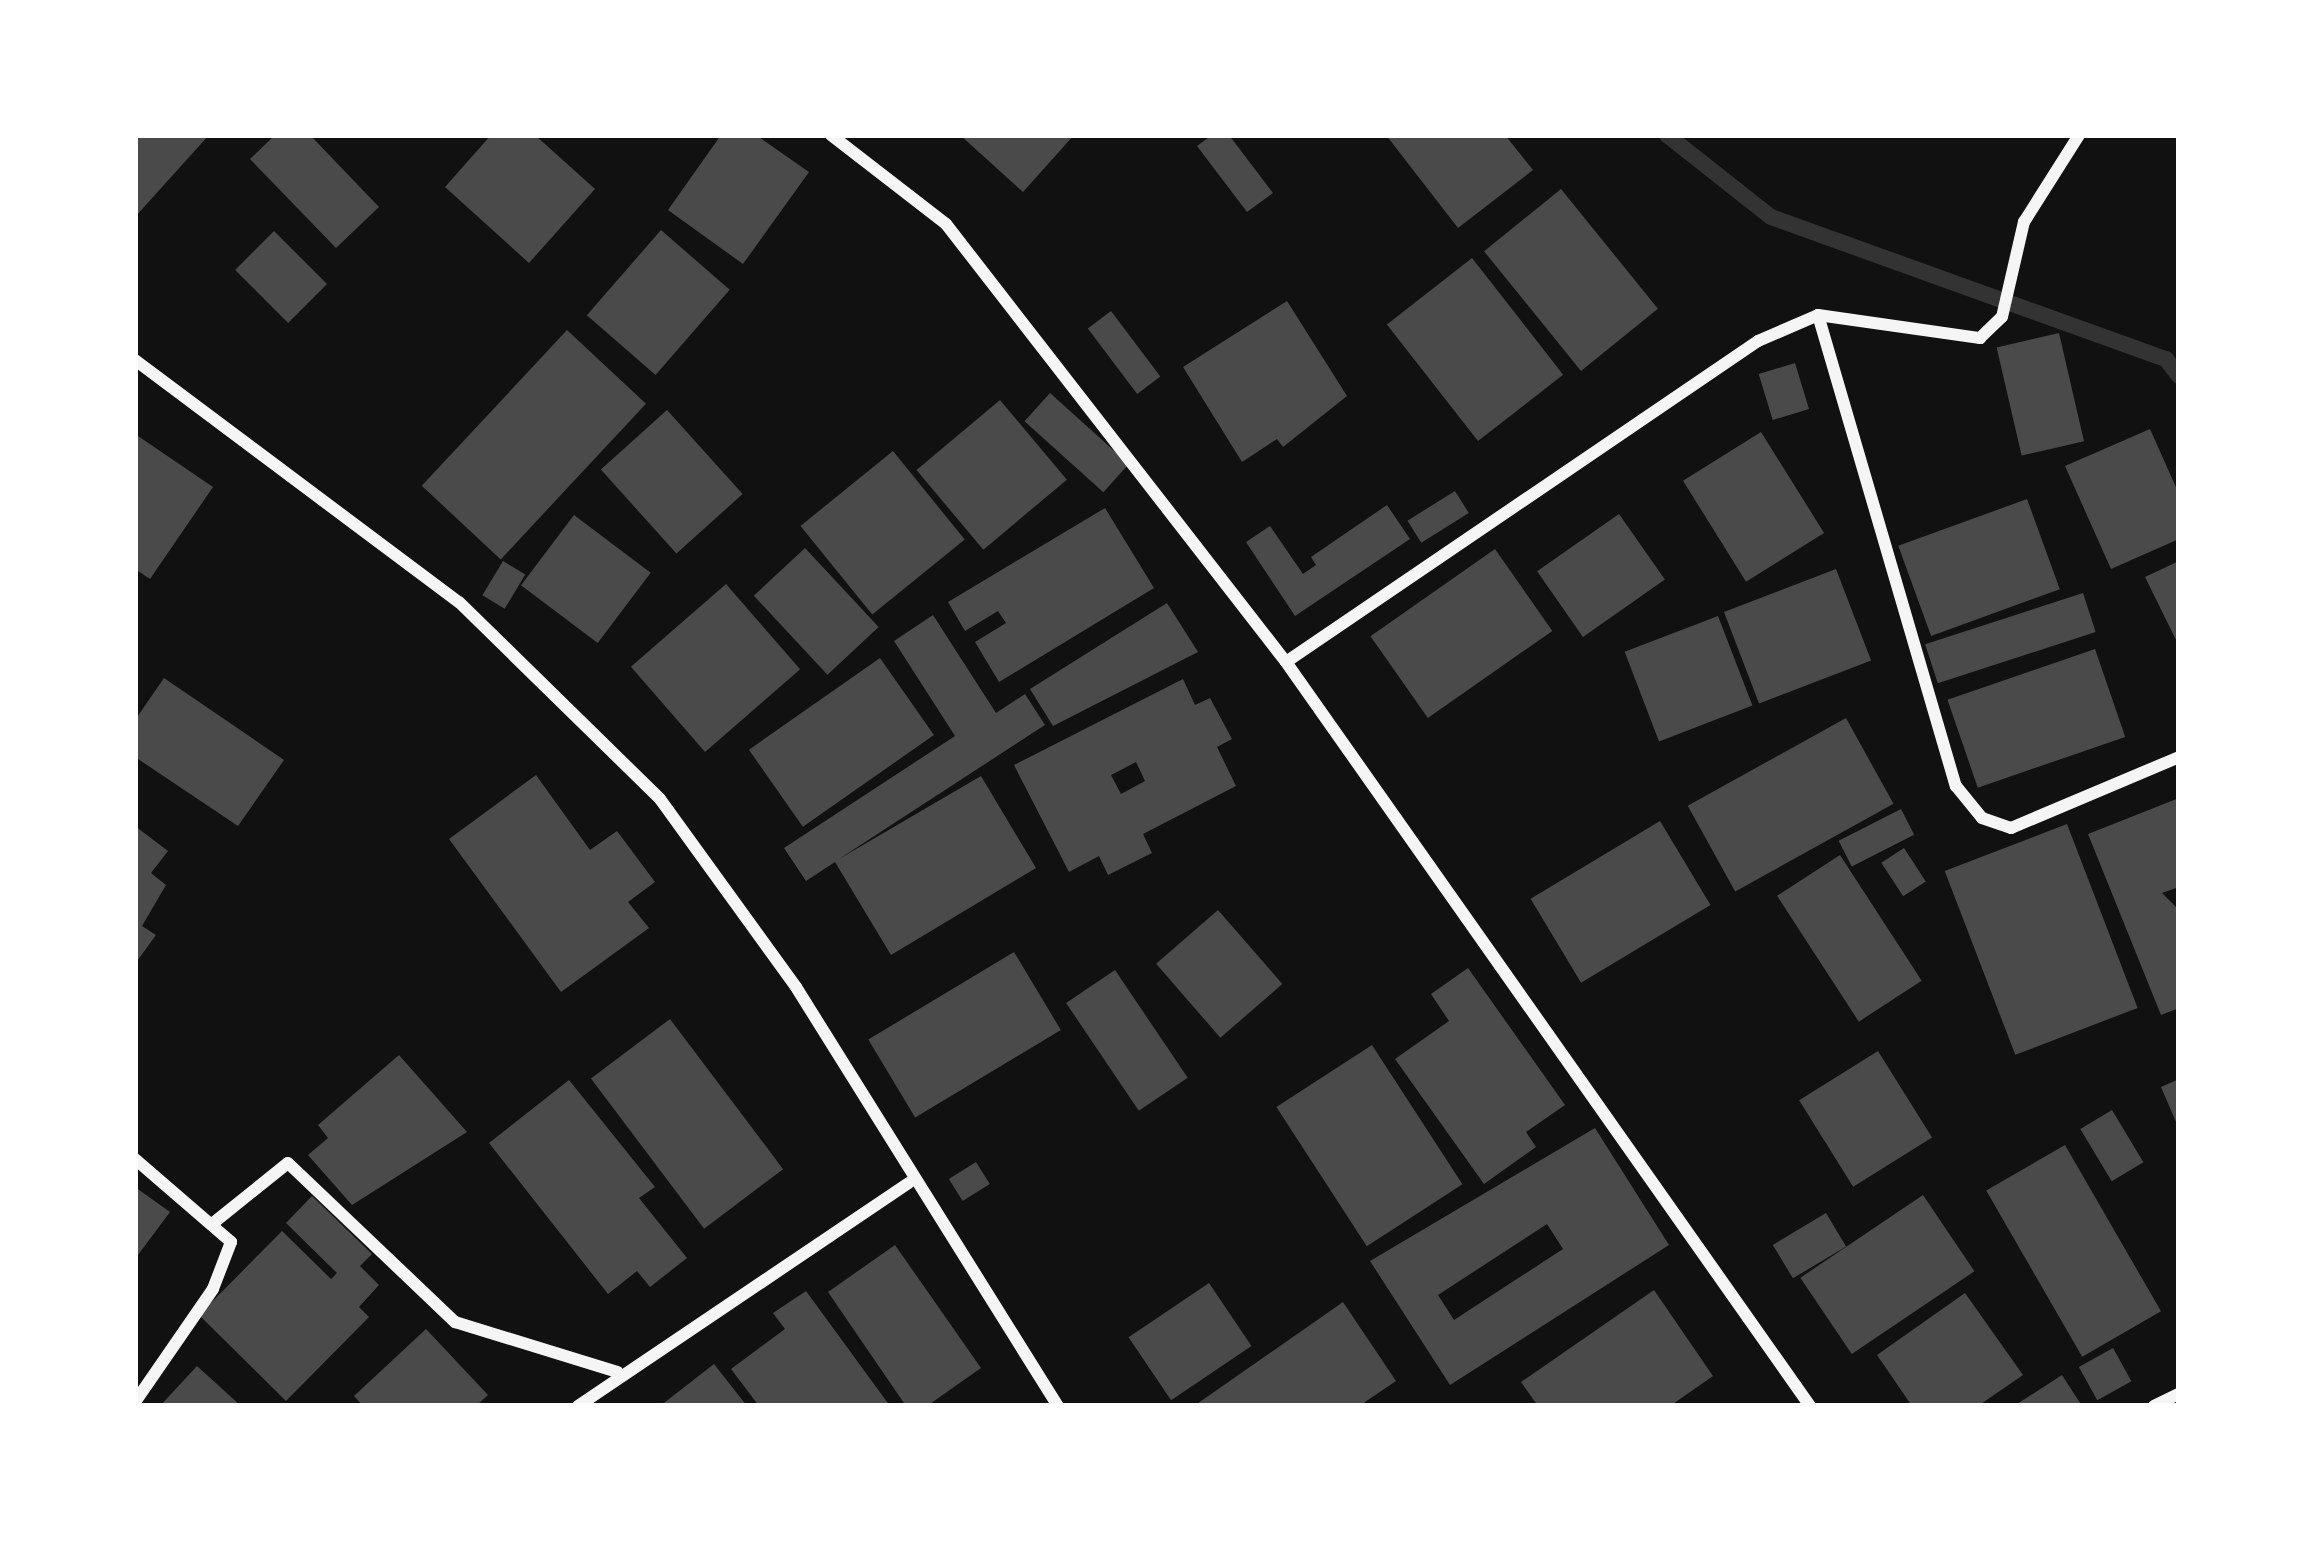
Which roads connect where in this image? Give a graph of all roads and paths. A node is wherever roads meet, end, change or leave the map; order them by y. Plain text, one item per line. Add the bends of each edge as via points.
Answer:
1 (831, 135) edge
2 (2079, 135) edge
3 (1818, 315) junction
4 (135, 360) edge
5 (1286, 662) junction
6 (2179, 757) edge
7 (135, 1159) edge
8 (909, 1183) junction
9 (212, 1224) junction
10 (618, 1372) junction
11 (2179, 1394) edge
12 (135, 1402) edge
13 (578, 1406) edge
14 (1058, 1406) edge
15 (1810, 1406) edge
16 (2154, 1406) edge

1 - 5 street via 946,224
2 - 3 street via 2024,222 2002,316 1980,338
3 - 5 street via 1758,341
3 - 6 street via 1957,786 1982,818 2011,828
4 - 8 street via 459,602 660,800 796,987
5 - 15 street
7 - 9 street
8 - 10 street
8 - 14 street
9 - 10 street via 287,1163 455,1322
9 - 12 street via 231,1242 214,1289
10 - 13 street
11 - 16 street

